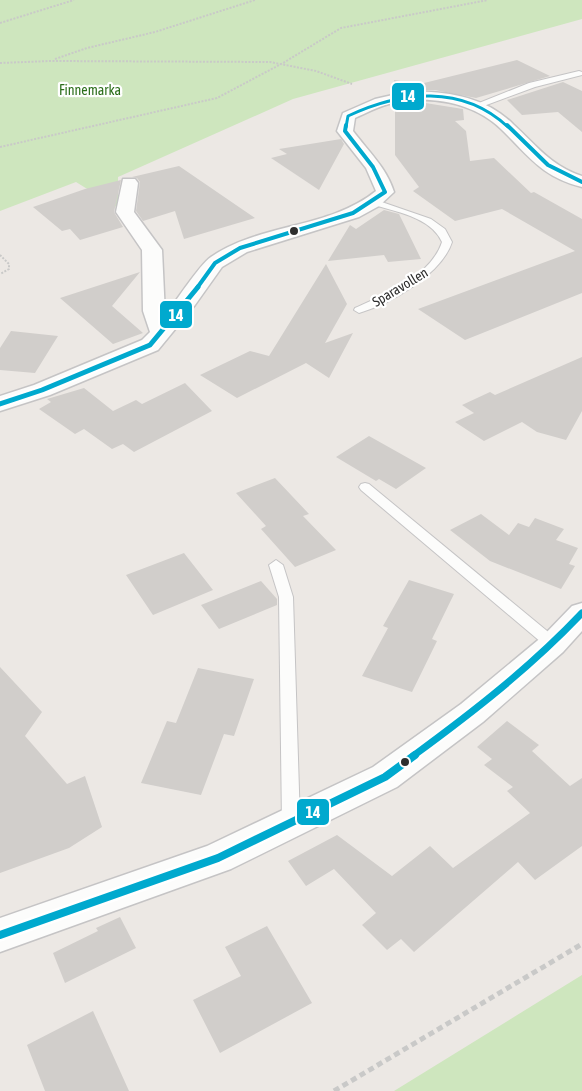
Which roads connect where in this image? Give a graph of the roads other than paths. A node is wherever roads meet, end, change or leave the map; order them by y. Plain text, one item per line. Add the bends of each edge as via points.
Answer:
1 (579, 73) dead end
2 (478, 105) junction
3 (582, 182) edge
4 (129, 183) dead end
5 (373, 202) junction
6 (359, 310) dead end
7 (161, 333) junction
8 (0, 404) edge
9 (366, 487) dead end
10 (276, 565) dead end
11 (582, 613) edge
12 (553, 644) junction
13 (291, 823) junction
14 (0, 936) edge

1 - 2 lane
2 - 3 street via 507,126 536,160 562,176
2 - 5 street via 455,99 407,96 348,116 345,131 382,179 385,192
4 - 7 street via 125,212 152,250 153,311
5 - 6 lane, Sparavollen via 442,231 445,252 432,267 400,289
5 - 7 street via 353,213 240,248 215,263
7 - 8 street via 150,345
9 - 12 lane
10 - 13 lane via 286,597
11 - 12 street
12 - 13 street via 472,713 385,777
13 - 14 street via 218,858

